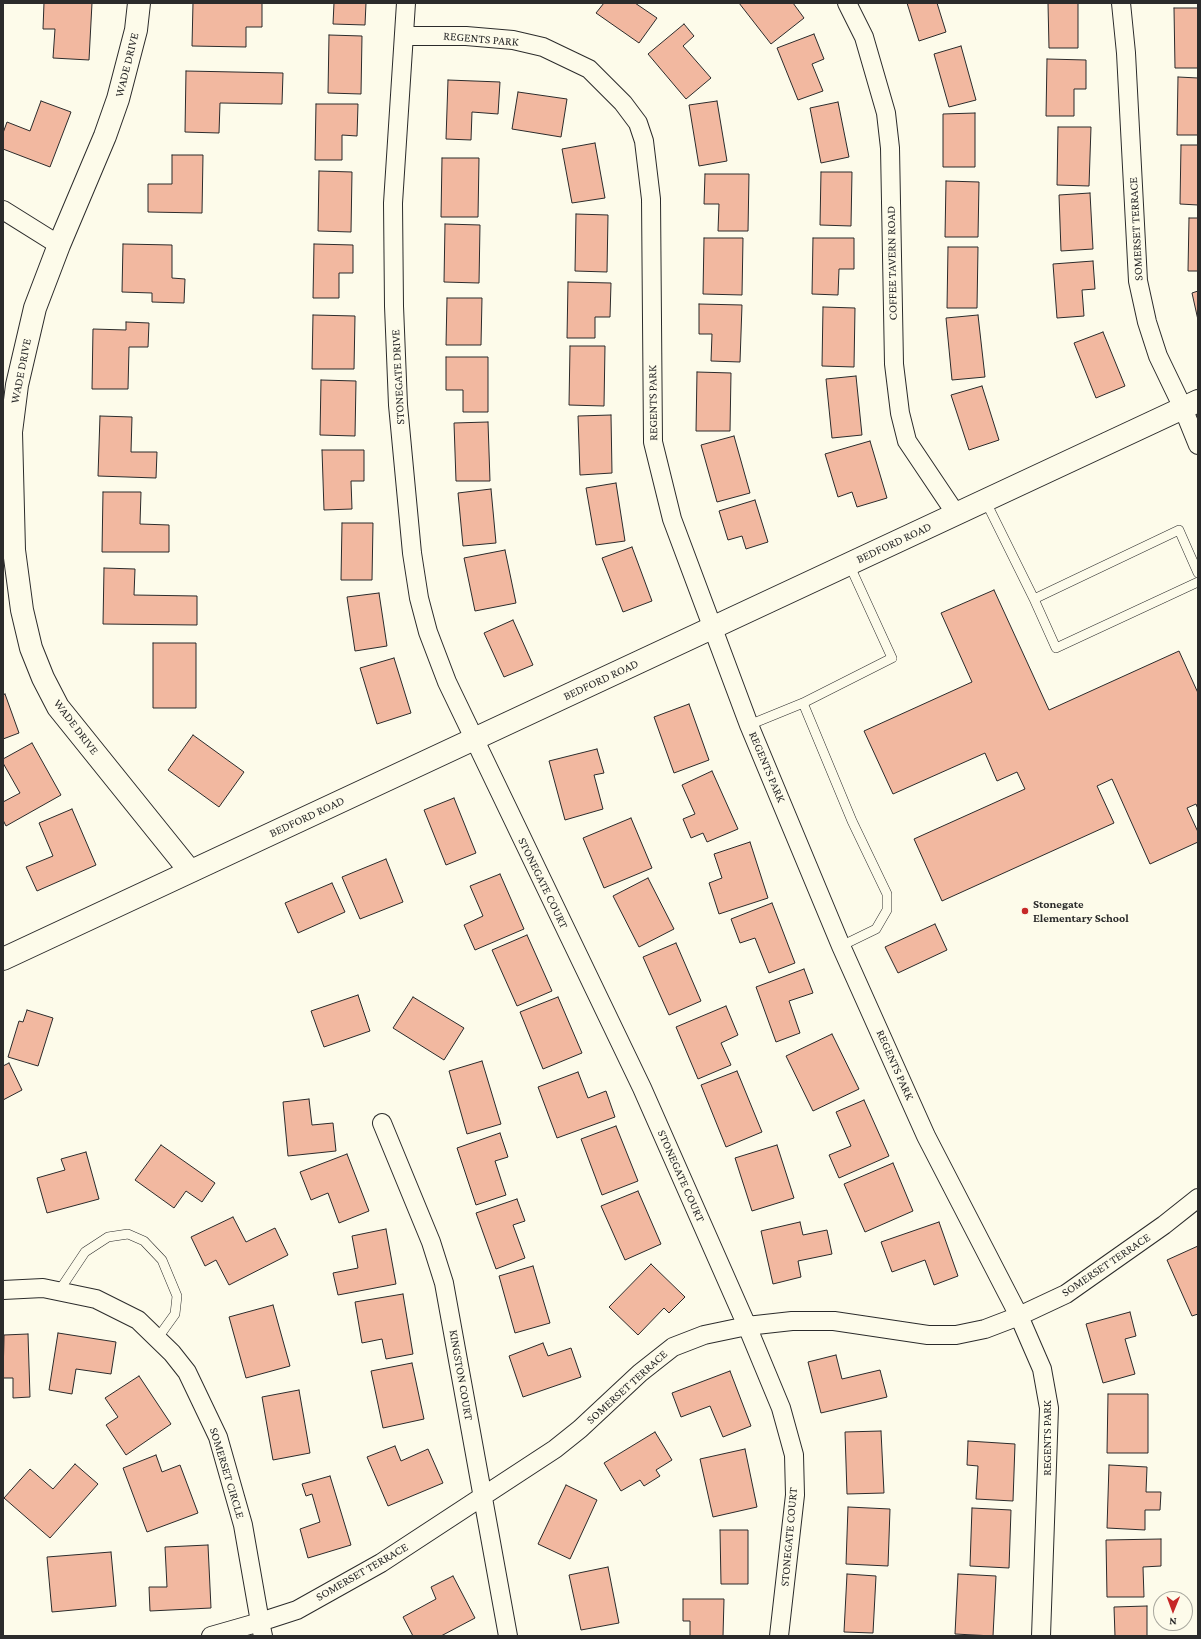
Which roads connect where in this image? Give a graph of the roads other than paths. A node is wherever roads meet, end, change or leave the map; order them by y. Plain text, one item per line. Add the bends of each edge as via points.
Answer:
1 (139, 3) edge
2 (406, 3) edge
3 (846, 3) edge
4 (1121, 3) edge
5 (404, 36) junction
6 (3, 210) edge
7 (59, 244) junction
8 (1190, 404) edge
9 (1198, 445) edge
10 (985, 500) junction
11 (956, 514) junction
12 (8, 550) edge
13 (849, 564) junction
14 (1198, 573) edge
15 (1198, 582) edge
16 (1034, 599) junction
17 (713, 628) junction
18 (803, 703) junction
19 (749, 725) junction
20 (475, 739) junction
21 (190, 871) junction
22 (841, 946) junction
23 (3, 959) edge
24 (382, 1123) dead end
25 (1198, 1198) edge
26 (3, 1290) edge
27 (59, 1291) junction
28 (1019, 1316) junction
29 (747, 1326) junction
30 (157, 1339) junction
31 (483, 1496) junction
32 (262, 1629) edge
33 (211, 1636) edge
34 (508, 1636) edge
35 (779, 1636) edge
36 (1041, 1636) edge

1 - 7 main road, WADE DRIVE via 136,30 118,99
2 - 5 street, STONEGATE DRIVE
3 - 11 street, COFFEE TAVERN ROAD via 864,37 886,113 890,148 894,364 900,413 907,441
4 - 8 street, SOMERSET TERRACE via 1138,280 1158,356
5 - 17 street, REGENTS PARK via 466,36 513,40 543,48 590,70 623,103 638,123 644,141 651,200 653,442 672,519
5 - 20 street, STONEGATE DRIVE via 393,203 394,306 398,405 412,546 419,598 428,632 447,682
6 - 7 street
7 - 12 main road, WADE DRIVE via 35,308 17,385 11,432
8 - 9 street, SOMERSET TERRACE
8 - 10 main road, BEDFORD ROAD
10 - 11 main road, BEDFORD ROAD
10 - 16 lane
11 - 13 main road, BEDFORD ROAD
12 - 21 main road, WADE DRIVE via 31,648 58,707
13 - 17 main road, BEDFORD ROAD
13 - 18 lane via 892,658
14 - 16 lane via 1179,530
15 - 16 lane via 1056,648
17 - 19 street, REGENTS PARK
17 - 20 main road, BEDFORD ROAD
18 - 19 lane
18 - 22 lane via 852,821 887,894 887,910 876,929
19 - 22 street, REGENTS PARK
20 - 21 main road, BEDFORD ROAD
20 - 29 street, STONEGATE COURT via 642,1088
21 - 23 main road, BEDFORD ROAD
22 - 28 street, REGENTS PARK via 926,1136
24 - 31 street, KINGSTON COURT via 431,1242 444,1283
25 - 28 street, SOMERSET TERRACE via 1066,1294
26 - 27 street, SOMERSET CIRCLE via 43,1288
27 - 30 street, SOMERSET CIRCLE via 96,1299 138,1320
27 - 30 lane via 86,1252 108,1237 128,1234 144,1241 162,1260 177,1296 175,1314
28 - 29 street, SOMERSET TERRACE via 956,1335 928,1335 834,1321 792,1321
28 - 36 street, REGENTS PARK via 1042,1369 1049,1408
29 - 31 street, SOMERSET TERRACE via 704,1335 673,1347 555,1449
29 - 35 street, STONEGATE COURT via 781,1408 794,1455 795,1496
30 - 32 street, SOMERSET CIRCLE via 187,1372 218,1437 243,1525
31 - 32 street, SOMERSET TERRACE via 381,1563
31 - 34 street, KINGSTON COURT
32 - 33 street

